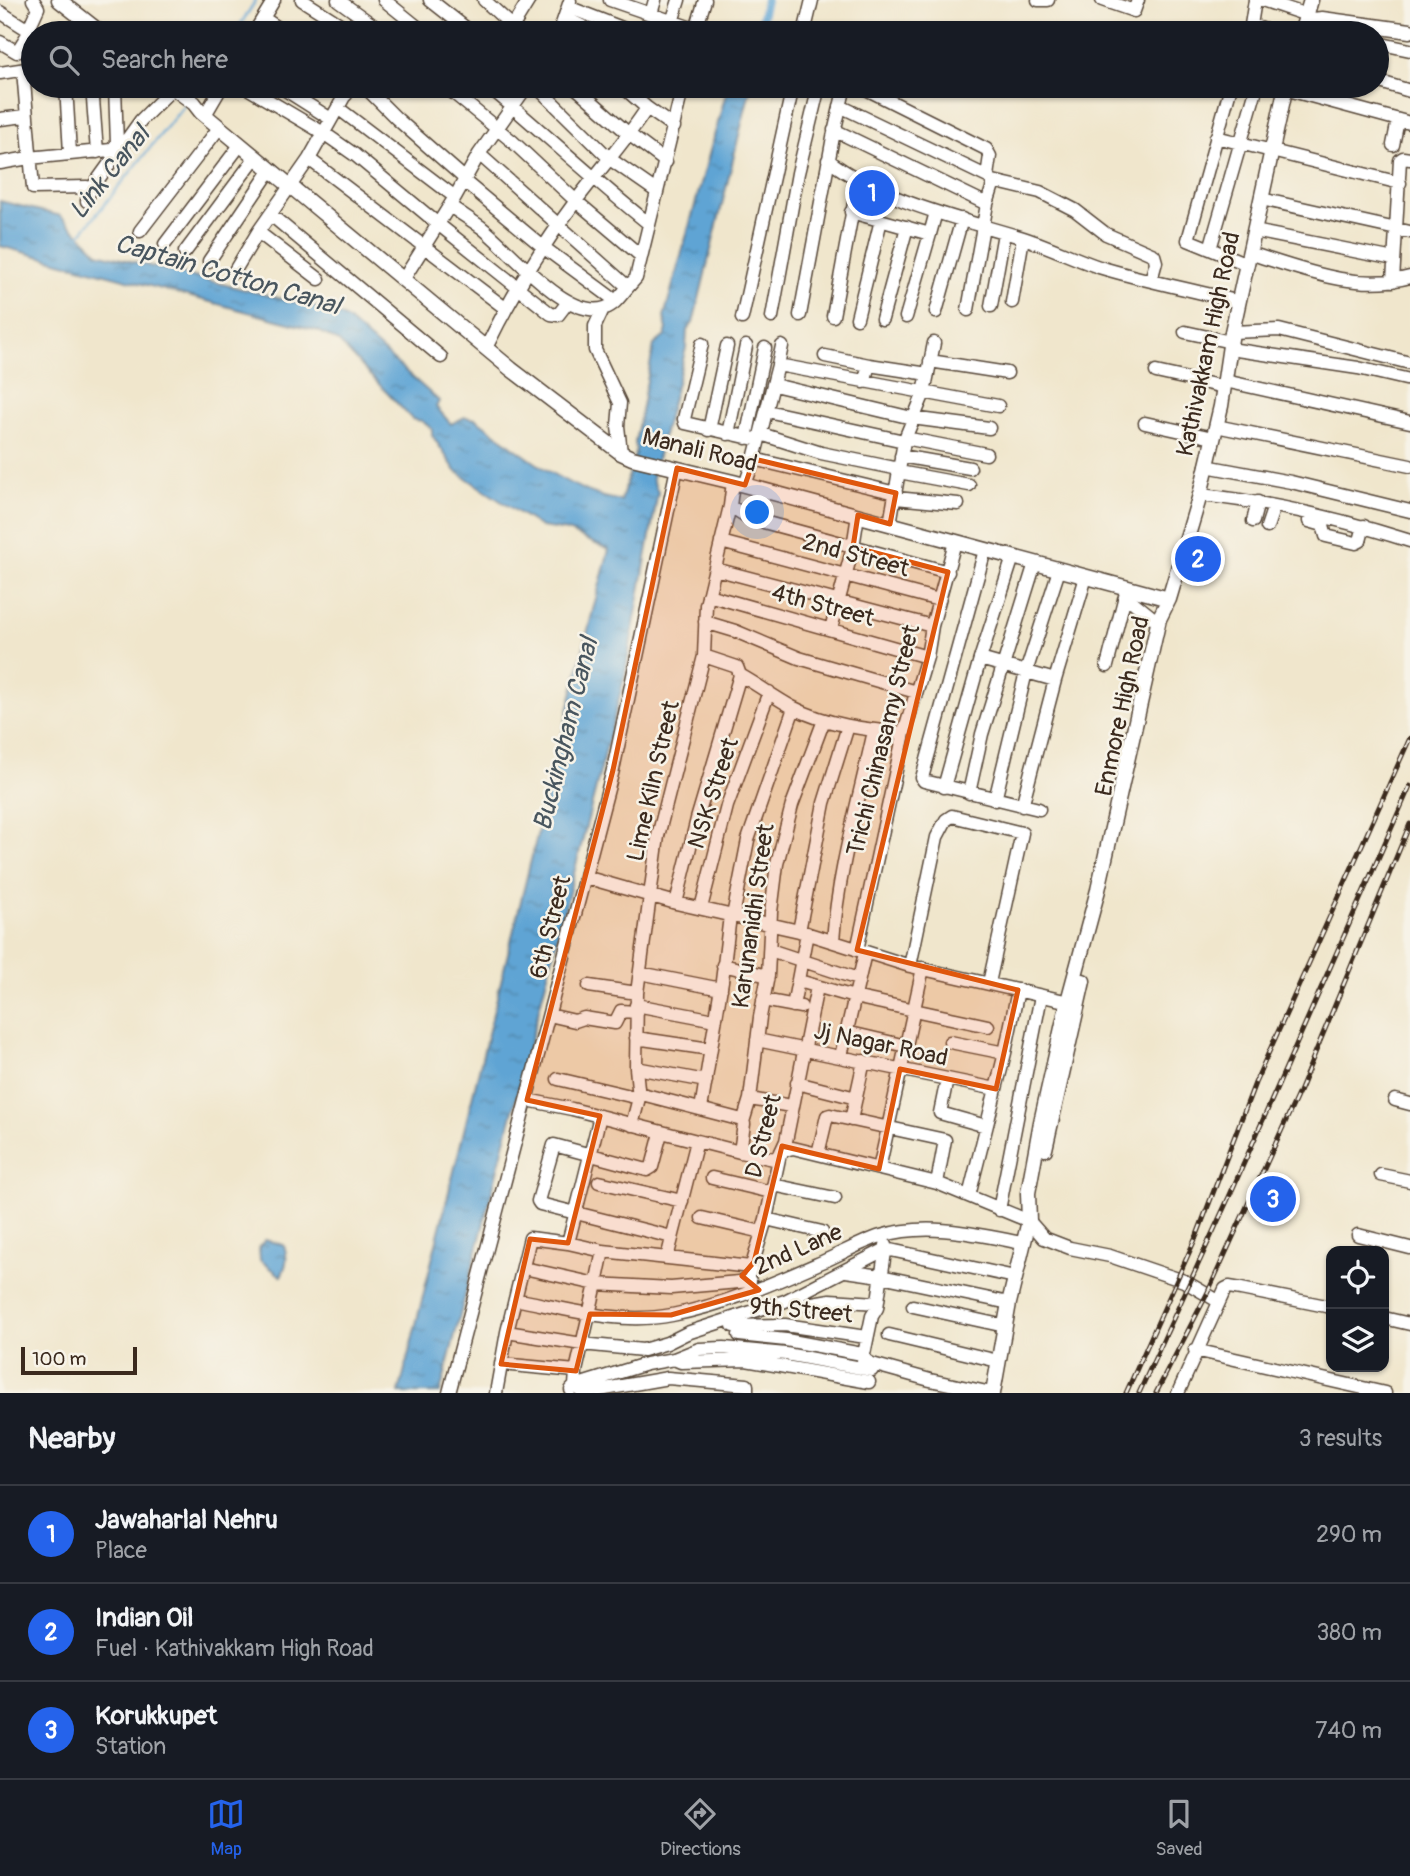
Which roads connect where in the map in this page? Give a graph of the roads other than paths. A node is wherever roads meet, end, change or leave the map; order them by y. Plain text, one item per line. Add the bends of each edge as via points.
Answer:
1 (33, 0) edge
2 (59, 0) edge
3 (274, 0) edge
4 (302, 0) edge
5 (338, 0) edge
6 (430, 0) edge
7 (529, 0) edge
8 (610, 0) edge
9 (655, 0) edge
10 (679, 0) edge
11 (705, 0) edge
12 (812, 0) edge
13 (1038, 0) edge
14 (1048, 0) edge
15 (1102, 0) edge
16 (1138, 0) edge
17 (1255, 0) edge
18 (1262, 0) edge
19 (1311, 0) edge
20 (487, 1) edge
21 (390, 2) edge
22 (632, 4) edge
23 (568, 8) edge
24 (0, 12) edge
25 (651, 14) junction
26 (1310, 18) junction
27 (263, 19) joint
28 (1250, 20) edge
29 (33, 21) edge
30 (86, 21) edge
31 (266, 21) edge
32 (335, 21) edge
33 (366, 21) edge
34 (384, 21) edge
35 (411, 21) edge
36 (457, 21) edge
37 (507, 21) edge
38 (520, 21) edge
39 (583, 21) edge
40 (603, 21) edge
41 (669, 21) edge
42 (672, 21) edge
43 (701, 21) edge
44 (807, 21) edge
45 (1308, 21) edge
46 (1313, 21) edge
47 (1337, 21) edge
48 (21, 25) edge
49 (1389, 28) edge
50 (1410, 31) edge
51 (1389, 37) edge
52 (1410, 40) edge
53 (0, 42) edge
54 (21, 46) edge
55 (1389, 46) edge
56 (1410, 50) edge
57 (21, 70) edge
58 (0, 74) edge
59 (1389, 85) edge
60 (1410, 91) edge
61 (26, 98) edge
62 (66, 98) edge
63 (93, 98) edge
64 (115, 98) edge
65 (161, 98) edge
66 (180, 98) edge
67 (210, 98) edge
68 (264, 98) edge
69 (303, 98) edge
70 (344, 98) edge
71 (377, 98) edge
72 (459, 98) edge
73 (504, 98) edge
74 (518, 98) edge
75 (548, 98) edge
76 (588, 98) edge
77 (635, 98) edge
78 (680, 98) edge
79 (790, 98) edge
80 (816, 98) edge
81 (842, 98) edge
82 (884, 98) edge
83 (1227, 98) edge
84 (1254, 98) edge
85 (1284, 98) edge
86 (1324, 98) edge
87 (513, 105) junction
88 (840, 106) junction
89 (646, 108) junction
90 (197, 110) junction
91 (335, 114) junction
92 (25, 116) junction
93 (0, 119) edge
94 (1404, 121) edge
95 (674, 127) junction
96 (219, 128) junction
97 (496, 129) junction
98 (834, 130) junction
99 (325, 134) junction
100 (630, 135) junction
101 (1216, 136) junction
102 (1241, 144) junction
103 (240, 145) junction
104 (1393, 145) dead end
105 (1272, 151) junction
106 (97, 152) junction
107 (70, 153) junction
108 (479, 154) junction
109 (29, 158) junction
110 (255, 158) junction
111 (309, 159) junction
112 (610, 159) junction
113 (1410, 159) edge
114 (828, 160) junction
115 (666, 162) junction
116 (0, 163) edge
117 (270, 171) junction
118 (990, 178) junction
119 (593, 179) junction
120 (464, 181) junction
121 (1400, 183) junction
122 (87, 187) dead end
123 (291, 188) junction
124 (656, 191) junction
125 (893, 196) junction
126 (1261, 199) junction
127 (87, 201) dead end
128 (576, 201) junction
129 (453, 202) junction
130 (987, 204) junction
131 (851, 212) junction
132 (936, 212) junction
133 (271, 215) junction
134 (962, 219) junction
135 (881, 220) junction
136 (648, 223) junction
137 (438, 224) junction
138 (560, 224) junction
139 (907, 227) junction
140 (984, 227) junction
141 (1396, 229) junction
142 (140, 231) dead end
143 (1254, 231) junction
144 (258, 232) junction
145 (1410, 232) edge
146 (1004, 233) junction
147 (930, 234) junction
148 (1023, 238) junction
149 (165, 244) dead end
150 (422, 247) junction
151 (544, 247) junction
152 (1210, 249) junction
153 (185, 252) dead end
154 (641, 256) junction
155 (1248, 258) junction
156 (1394, 259) junction
157 (209, 261) dead end
158 (528, 271) junction
159 (234, 272) dead end
160 (1410, 276) edge
161 (319, 279) dead end
162 (403, 280) junction
163 (1151, 280) junction
164 (1393, 282) junction
165 (628, 287) junction
166 (518, 289) junction
167 (568, 302) junction
168 (616, 302) junction
169 (1012, 302) dead end
170 (1239, 302) junction
171 (991, 306) dead end
172 (505, 308) junction
173 (603, 309) junction
174 (968, 310) dead end
175 (936, 312) dead end
176 (800, 315) dead end
177 (833, 316) dead end
178 (772, 317) dead end
179 (906, 317) dead end
180 (742, 318) dead end
181 (857, 318) dead end
182 (882, 319) dead end
183 (1185, 332) dead end
184 (1231, 341) junction
185 (934, 343) dead end
186 (702, 344) dead end
187 (727, 346) dead end
188 (746, 346) dead end
189 (782, 346) dead end
190 (486, 348) junction
191 (765, 348) dead end
192 (825, 356) dead end
193 (441, 357) dead end
194 (1410, 363) edge
195 (869, 365) junction
196 (778, 366) junction
197 (929, 367) junction
198 (1156, 372) dead end
199 (1007, 373) dead end
200 (1410, 380) edge
201 (864, 382) junction
202 (1224, 384) junction
203 (774, 385) junction
204 (924, 393) junction
205 (998, 406) dead end
206 (767, 411) junction
207 (912, 418) junction
208 (1410, 422) edge
209 (1145, 423) dead end
210 (989, 428) dead end
211 (709, 430) junction
212 (1214, 432) junction
213 (728, 434) junction
214 (756, 437) junction
215 (904, 440) junction
216 (986, 454) dead end
217 (626, 456) junction
218 (754, 459) junction
219 (900, 466) junction
220 (1206, 466) junction
221 (1410, 466) edge
222 (677, 468) junction
223 (970, 468) dead end
224 (739, 483) junction
225 (969, 485) dead end
226 (1200, 495) junction
227 (896, 496) junction
228 (1258, 502) junction
229 (957, 504) dead end
230 (730, 506) junction
231 (1277, 506) junction
232 (1410, 511) edge
233 (858, 515) junction
234 (1253, 521) dead end
235 (1346, 521) junction
236 (1326, 522) junction
237 (890, 524) junction
238 (1267, 527) dead end
239 (1363, 531) junction
240 (1341, 539) junction
241 (1410, 541) edge
242 (721, 542) junction
243 (955, 542) junction
244 (853, 547) junction
245 (1410, 548) edge
246 (985, 550) junction
247 (1013, 557) junction
248 (1035, 563) junction
249 (715, 569) junction
250 (1059, 570) junction
251 (948, 572) junction
252 (846, 574) junction
253 (1086, 577) junction
254 (1126, 594) junction
255 (708, 596) junction
256 (939, 600) junction
257 (838, 602) junction
258 (1167, 604) junction
259 (705, 622) junction
260 (1158, 622) junction
261 (932, 626) junction
262 (831, 629) junction
263 (704, 656) junction
264 (927, 657) junction
265 (980, 659) junction
266 (1001, 666) junction
267 (1107, 666) dead end
268 (1026, 672) junction
269 (740, 675) junction
270 (1055, 680) junction
271 (769, 692) junction
272 (916, 692) junction
273 (794, 708) junction
274 (824, 720) junction
275 (848, 726) junction
276 (874, 731) junction
277 (904, 733) junction
278 (944, 787) junction
279 (969, 793) junction
280 (995, 800) junction
281 (1022, 806) junction
282 (1040, 808) dead end
283 (585, 877) junction
284 (651, 897) junction
285 (676, 903) junction
286 (701, 908) junction
287 (731, 916) junction
288 (770, 925) junction
289 (803, 932) junction
290 (833, 941) junction
291 (770, 950) junction
292 (861, 951) junction
293 (801, 960) junction
294 (723, 964) junction
295 (917, 967) junction
296 (640, 973) junction
297 (768, 976) junction
298 (859, 979) junction
299 (799, 981) junction
300 (989, 983) junction
301 (589, 986) dead end
302 (817, 987) junction
303 (721, 989) junction
304 (1018, 990) junction
305 (1041, 996) junction
306 (854, 997) junction
307 (763, 1000) junction
308 (1073, 1002) junction
309 (636, 1003) junction
310 (793, 1006) junction
311 (813, 1010) junction
312 (914, 1010) junction
313 (550, 1015) junction
314 (715, 1020) junction
315 (988, 1026) dead end
316 (846, 1032) junction
317 (636, 1038) junction
318 (757, 1040) junction
319 (950, 1042) dead end
320 (906, 1046) junction
321 (710, 1049) junction
322 (805, 1049) junction
323 (1005, 1053) junction
324 (841, 1056) junction
325 (864, 1061) junction
326 (636, 1068) junction
327 (900, 1069) junction
328 (558, 1079) dead end
329 (947, 1079) junction
330 (706, 1081) junction
331 (797, 1083) junction
332 (996, 1089) junction
333 (638, 1095) junction
334 (856, 1098) junction
335 (750, 1099) junction
336 (527, 1100) junction
337 (1395, 1100) dead end
338 (1410, 1104) edge
339 (791, 1106) junction
340 (701, 1110) junction
341 (600, 1116) junction
342 (850, 1120) junction
343 (743, 1122) junction
344 (632, 1125) junction
345 (986, 1126) junction
346 (888, 1128) junction
347 (661, 1133) junction
348 (697, 1141) junction
349 (590, 1153) junction
350 (740, 1153) junction
351 (780, 1154) junction
352 (818, 1154) junction
353 (879, 1169) junction
354 (1381, 1174) dead end
355 (712, 1178) dead end
356 (1410, 1181) edge
357 (599, 1182) dead end
358 (937, 1184) junction
359 (772, 1189) junction
360 (969, 1196) junction
361 (835, 1198) dead end
362 (682, 1201) junction
363 (999, 1210) junction
364 (575, 1212) junction
365 (702, 1218) dead end
366 (1029, 1222) junction
367 (764, 1226) junction
368 (822, 1232) dead end
369 (888, 1235) junction
370 (1358, 1235) dead end
371 (672, 1237) junction
372 (568, 1243) junction
373 (1022, 1243) junction
374 (1410, 1248) edge
375 (886, 1249) junction
376 (603, 1251) junction
377 (667, 1258) junction
378 (751, 1267) junction
379 (524, 1268) junction
380 (846, 1271) junction
381 (881, 1276) junction
382 (1015, 1277) junction
383 (596, 1284) junction
384 (755, 1286) junction
385 (515, 1299) junction
386 (1218, 1301) junction
387 (877, 1303) junction
388 (1009, 1303) junction
389 (801, 1305) dead end
390 (913, 1306) dead end
391 (1326, 1306) edge
392 (590, 1314) junction
393 (1389, 1319) edge
394 (1410, 1324) edge
395 (1005, 1326) junction
396 (507, 1332) junction
397 (889, 1335) dead end
398 (866, 1337) junction
399 (582, 1344) junction
400 (1195, 1350) junction
401 (862, 1354) junction
402 (998, 1361) junction
403 (501, 1363) junction
404 (576, 1371) junction
405 (870, 1377) edge
406 (574, 1390) edge
407 (991, 1390) edge
408 (449, 1393) edge
409 (496, 1393) edge
410 (556, 1393) edge
411 (747, 1393) edge
412 (1178, 1393) edge
413 (1385, 1393) edge

1 - 29 street via 38,8
2 - 30 main road
3 - 27 street
4 - 32 street
5 - 33 street
6 - 36 street
7 - 38 street
8 - 22 street
9 - 25 street
10 - 42 street
11 - 43 street
12 - 44 street
13 - 14 street
15 - 16 street via 1134,11
17 - 28 street
18 - 26 street
19 - 26 main road
20 - 37 street
21 - 34 street
21 - 35 street
22 - 25 street
23 - 39 street
23 - 40 street
24 - 48 street
25 - 41 street
26 - 45 main road
26 - 46 main road
26 - 47 main road
27 - 31 street
49 - 50 main road
51 - 52 main road
53 - 54 street via 17,52
55 - 56 street
57 - 58 street
59 - 60 street
61 - 92 street
62 - 107 street
63 - 106 street
64 - 106 street via 117,144
65 - 127 street via 89,192
66 - 90 main road, Manali Road
67 - 90 street
68 - 99 street
69 - 91 street
70 - 91 street
71 - 120 street
72 - 97 street
73 - 87 street
74 - 87 street
75 - 112 street
76 - 100 street
77 - 89 street
78 - 95 street
79 - 180 street
80 - 178 street
81 - 88 street
82 - 118 street via 986,149
83 - 101 street
84 - 102 street
85 - 105 main road, Kathivakkam High Road
86 - 94 street
87 - 97 street
87 - 119 street
88 - 98 street
88 - 118 street
89 - 95 street
89 - 100 street
90 - 96 main road, Manali Road
91 - 99 street
91 - 129 street
92 - 93 street
92 - 109 street
94 - 104 street
95 - 115 street
96 - 103 main road, Manali Road
96 - 142 street
97 - 108 street
97 - 128 street
98 - 114 street
98 - 130 street
99 - 111 street
99 - 137 street
100 - 112 street
100 - 115 street
101 - 102 street
101 - 152 street via 1188,240
102 - 105 street
102 - 152 street
103 - 110 main road, Manali Road
103 - 149 street
105 - 121 street
105 - 126 main road, Kathivakkam High Road
106 - 107 street
107 - 109 street
108 - 120 street
108 - 138 street
109 - 116 street
109 - 122 street via 33,188
110 - 117 main road, Manali Road
110 - 153 street
111 - 123 street
111 - 150 street
112 - 119 street
112 - 124 street
113 - 121 street via 1401,158
114 - 125 street
114 - 176 street
115 - 124 street
117 - 123 main road, Manali Road
117 - 157 street
118 - 130 street
118 - 163 street via 1040,192 1075,210 1106,234 1154,255
119 - 128 street
119 - 136 street
120 - 129 street
120 - 151 street
121 - 141 street
123 - 133 street
123 - 162 main road, Manali Road
124 - 136 street
125 - 131 street via 866,196
125 - 132 street
126 - 141 street
126 - 143 main road, Kathivakkam High Road
128 - 138 street
128 - 154 street
129 - 137 street
129 - 158 street
130 - 140 street
131 - 135 street
131 - 177 street
132 - 134 street
132 - 147 street
133 - 144 street
133 - 193 street
134 - 140 street
134 - 175 street
135 - 139 street
135 - 181 street
136 - 154 street
137 - 150 street
137 - 166 street
138 - 151 street
138 - 165 street
139 - 147 street
139 - 182 street
140 - 146 street
140 - 174 street
141 - 145 street
141 - 156 street
143 - 155 main road, Kathivakkam High Road
143 - 156 street
144 - 159 street
144 - 161 street
146 - 148 street
146 - 171 street
147 - 179 street
148 - 163 street via 1099,267
148 - 169 street
150 - 162 street
150 - 172 street
151 - 158 street
151 - 168 street
152 - 155 street
154 - 165 street via 636,278
155 - 164 street via 1343,279
155 - 170 main road, Kathivakkam High Road
156 - 164 street
158 - 166 street
158 - 167 street
160 - 164 street
162 - 190 main road, Manali Road
163 - 170 street
165 - 168 street
166 - 167 street via 555,315
166 - 172 street
167 - 173 street via 579,308
168 - 173 street
170 - 184 main road, Kathivakkam High Road
172 - 190 street
173 - 217 street via 595,326 595,350 620,403 618,426
183 - 184 street
184 - 194 street via 1279,330
184 - 200 street
184 - 202 main road, Kathivakkam High Road
185 - 197 street
186 - 211 street via 684,421
187 - 211 street
188 - 213 street
189 - 196 street
190 - 217 main road, Manali Road
191 - 214 street
192 - 195 street
195 - 197 street
195 - 201 street
196 - 201 street
196 - 203 street
197 - 199 street
197 - 204 street
198 - 202 street
201 - 204 street
202 - 208 street
202 - 212 main road, Kathivakkam High Road
203 - 206 street
203 - 207 street
204 - 205 street
204 - 207 street
206 - 214 street
206 - 215 street
207 - 210 street
207 - 215 street
209 - 212 street
211 - 213 street
212 - 220 main road, Kathivakkam High Road
212 - 221 street
213 - 214 street
214 - 218 street, Lime Kiln Street
214 - 219 street
215 - 216 street
215 - 219 street
217 - 222 main road, Manali Road
218 - 224 street, Lime Kiln Street
218 - 227 street
219 - 223 street
219 - 225 street
219 - 227 street
220 - 226 main road, Kathivakkam High Road
220 - 232 street via 1291,481
222 - 224 main road, Manali Road
222 - 283 street, 6th Street via 613,770
224 - 230 street, Lime Kiln Street
224 - 233 main road, Manali Road
226 - 228 street
226 - 258 main road, Kathivakkam High Road
227 - 229 street
227 - 237 street
228 - 231 street
228 - 234 street
230 - 242 street, Lime Kiln Street
230 - 244 street via 749,518
231 - 236 street
231 - 238 street
233 - 237 main road, Manali Road
233 - 244 street
235 - 236 street
235 - 239 street
235 - 240 street
236 - 240 street via 1326,536
237 - 243 main road, Manali Road
239 - 240 street via 1358,543
239 - 241 street
239 - 245 street
242 - 249 street, Lime Kiln Street
242 - 252 street, 2nd Street
243 - 246 main road, Manali Road
243 - 251 street, Trichi Chinasamy Street
244 - 251 street
244 - 252 street
246 - 247 main road, Manali Road
246 - 278 street via 922,775 924,781
247 - 248 main road, Manali Road
247 - 265 street
248 - 250 main road, Manali Road
248 - 266 street
249 - 255 street, Lime Kiln Street
249 - 257 street
250 - 253 main road, Manali Road
250 - 268 street
251 - 256 street, Trichi Chinasamy Street
252 - 256 street, 2nd Street
252 - 257 street
253 - 254 main road, Manali Road
253 - 270 street
254 - 258 main road, Manali Road
254 - 260 street
254 - 267 street
255 - 259 street, Lime Kiln Street
255 - 262 street, 4th Street
256 - 261 street, Trichi Chinasamy Street
257 - 261 street
257 - 262 street
258 - 260 main road, Enmore High Road
258 - 308 main road, Enmore High Road via 1168,620
259 - 263 street, Lime Kiln Street
259 - 272 street via 809,661
260 - 308 main road, Enmore High Road
261 - 264 street, Trichi Chinasamy Street
262 - 264 street, 4th Street
263 - 269 street via 737,667
263 - 284 street, Lime Kiln Street via 658,836
264 - 272 street, Trichi Chinasamy Street
265 - 266 street
265 - 278 street
266 - 268 street
266 - 279 street
268 - 270 street
268 - 280 street
269 - 271 street
269 - 285 street
270 - 281 street
271 - 273 street
271 - 286 street, NSK Street via 727,807
272 - 277 street, Trichi Chinasamy Street
273 - 274 street
273 - 287 street via 748,840
274 - 275 street
274 - 288 street, Karunanidhi Street via 792,805 777,864
275 - 276 street
275 - 289 street via 824,803
276 - 277 street
276 - 290 street
277 - 292 street, Trichi Chinasamy Street
278 - 279 street
279 - 280 street
280 - 281 street
281 - 282 street
283 - 284 street
283 - 313 street, 6th Street
284 - 285 street
284 - 296 street, Lime Kiln Street
285 - 286 street
286 - 287 street
287 - 288 street
287 - 294 street
288 - 289 street
288 - 291 street, Karunanidhi Street
289 - 290 street
289 - 293 street
290 - 292 street
291 - 293 street
291 - 297 street, Karunanidhi Street
292 - 295 street
292 - 298 street, Trichi Chinasamy Street
293 - 298 street
293 - 299 street
294 - 297 street
294 - 303 street
295 - 300 street
295 - 300 street via 937,838 952,816 1022,833
295 - 312 street
296 - 303 street
296 - 309 street, Lime Kiln Street
297 - 307 street, Karunanidhi Street
298 - 306 street, Trichi Chinasamy Street
299 - 302 street
299 - 310 street
300 - 304 street
301 - 309 street
302 - 306 street
302 - 311 street, D Street
303 - 314 street
304 - 305 street
304 - 323 street
305 - 308 street
305 - 363 street
306 - 312 street
306 - 316 street, Trichi Chinasamy Street
307 - 310 street
307 - 318 street, Karunanidhi Street
308 - 366 main road, Enmore High Road
309 - 313 street via 620,1011 615,1023
309 - 314 street
309 - 317 street, Lime Kiln Street
310 - 311 street
311 - 322 street, D Street
312 - 315 street
312 - 320 street
313 - 336 street, 6th Street
314 - 321 street
316 - 320 street
316 - 324 street, Trichi Chinasamy Street
317 - 321 street
317 - 326 street, Lime Kiln Street
318 - 322 street, Jj Nagar Road
318 - 335 street, Karunanidhi Street
319 - 323 street
320 - 327 street
321 - 330 street
322 - 324 street, Jj Nagar Road
322 - 331 street, D Street
323 - 332 street
324 - 325 street, Jj Nagar Road
325 - 327 street, Jj Nagar Road
325 - 334 street
326 - 330 street
326 - 333 street, Lime Kiln Street
327 - 329 street, Jj Nagar Road
327 - 346 street
328 - 333 street
329 - 332 street, Jj Nagar Road
329 - 345 street via 940,1113
330 - 340 street
331 - 334 street
331 - 339 street, D Street
332 - 345 street
333 - 340 street
333 - 344 street, Lime Kiln Street
334 - 342 street
335 - 339 street
335 - 343 street, Karunanidhi Street
336 - 341 street
336 - 408 street, 6th Street
337 - 338 street
339 - 351 street, D Street
340 - 343 street
341 - 344 street
341 - 349 street
342 - 346 street
342 - 352 street via 827,1116
343 - 350 street, Karunanidhi Street
344 - 347 street
345 - 360 street
346 - 353 street
346 - 358 street via 946,1141
347 - 348 street
347 - 349 street via 649,1169
348 - 350 street
348 - 362 street
349 - 364 street
349 - 364 street via 554,1144 538,1201
350 - 351 street via 770,1159
351 - 352 street via 789,1148
351 - 359 street, D Street
352 - 353 street
353 - 358 street
354 - 356 street
355 - 359 street
357 - 362 street
358 - 360 street
359 - 361 street
359 - 367 street, D Street
360 - 363 street
362 - 371 street
363 - 366 street
364 - 371 street
364 - 372 street
365 - 367 street
366 - 373 main road, Enmore High Road
366 - 386 street via 1044,1237 1070,1248 1184,1281
367 - 368 street
367 - 378 street, D Street
369 - 373 street, 2nd Lane via 949,1229
369 - 375 street
369 - 384 street, 2nd Lane
370 - 374 street
371 - 377 street
372 - 376 street
372 - 379 street via 532,1237
373 - 382 main road, Enmore High Road
375 - 380 street
375 - 381 street
375 - 382 street
376 - 377 street
376 - 383 street
377 - 378 street
378 - 384 street, D Street
379 - 383 street
379 - 385 street
380 - 381 street
380 - 399 street via 785,1301 643,1350
381 - 387 street
381 - 388 street
382 - 388 main road, Enmore High Road
383 - 384 street
383 - 392 street
384 - 392 street, 2nd Lane via 671,1315 634,1319
385 - 392 street, 2nd Lane
385 - 396 street
386 - 391 street via 1229,1287
386 - 400 street
387 - 389 street via 830,1300
387 - 398 street
388 - 395 main road, Enmore High Road
390 - 395 street
392 - 399 street
393 - 394 street
395 - 402 main road, Enmore High Road
396 - 399 street
396 - 403 street
397 - 402 street
398 - 401 street
398 - 401 street, 9th Street via 785,1325 736,1330
399 - 404 street
400 - 412 street
400 - 413 street
401 - 405 street
402 - 407 main road, Enmore High Road
403 - 404 street
403 - 409 street
404 - 406 street
405 - 406 street via 786,1354 699,1349
405 - 407 street
406 - 410 street
406 - 411 street via 668,1378 746,1385

